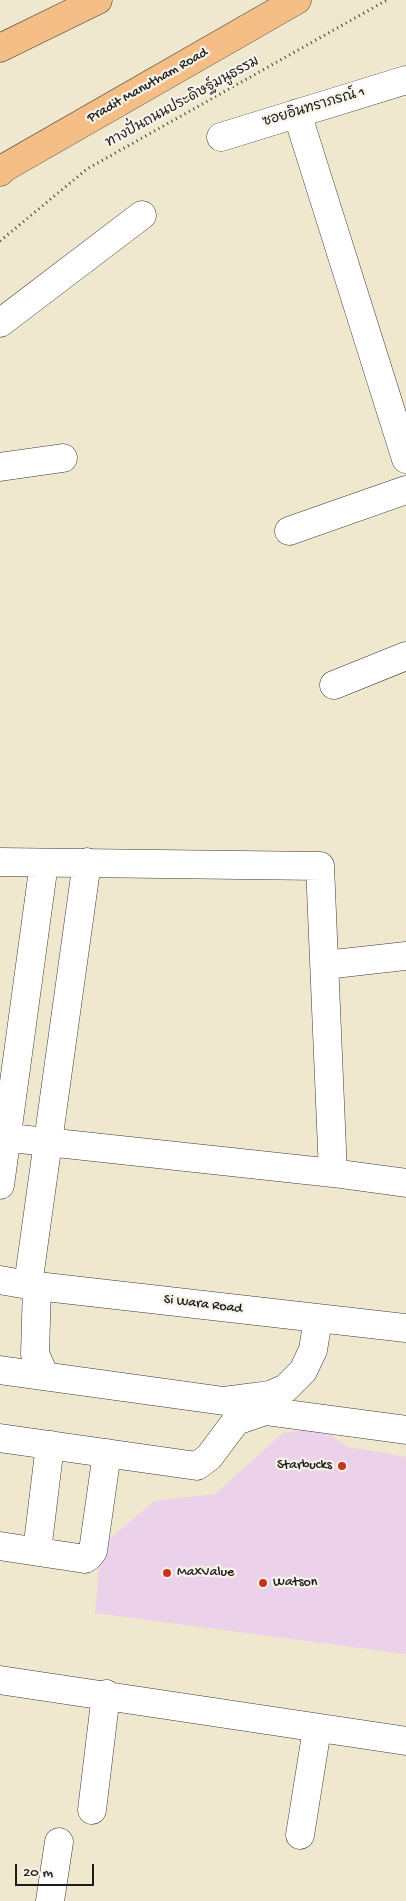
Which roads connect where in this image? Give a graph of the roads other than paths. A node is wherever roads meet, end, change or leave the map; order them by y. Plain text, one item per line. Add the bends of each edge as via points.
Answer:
1 (297, 0) edge
2 (93, 2) edge
3 (0, 48) edge
4 (406, 80) edge
5 (297, 113) junction
6 (221, 137) dead end
7 (1, 170) edge
8 (142, 216) dead end
9 (0, 323) edge
10 (63, 458) dead end
11 (406, 459) edge
12 (0, 467) edge
13 (406, 490) edge
14 (289, 531) dead end
15 (406, 656) edge
16 (334, 685) dead end
17 (0, 862) edge
18 (44, 862) junction
19 (87, 862) junction
20 (406, 956) edge
21 (325, 965) junction
22 (3, 1137) edge
23 (48, 1142) junction
24 (333, 1173) junction
25 (406, 1183) edge
26 (0, 1185) edge
27 (0, 1280) edge
28 (32, 1285) junction
29 (318, 1318) junction
30 (406, 1328) edge
31 (0, 1370) edge
32 (45, 1376) junction
33 (406, 1430) edge
34 (0, 1438) edge
35 (50, 1445) junction
36 (107, 1453) junction
37 (0, 1546) edge
38 (36, 1551) junction
39 (0, 1680) edge
40 (106, 1694) junction
41 (318, 1729) junction
42 (406, 1741) edge
43 (92, 1810) dead end
44 (300, 1836) dead end
45 (59, 1842) dead end
46 (50, 1901) edge

1 - 7 main road, Pradit Manutham Road
2 - 3 main road
4 - 5 street, ซอยอินทราภรณ์ 1
5 - 6 street, ซอยอินทราภรณ์ 1
5 - 11 street
8 - 9 street
10 - 12 street
13 - 14 street
15 - 16 street
17 - 18 street
18 - 19 street
18 - 22 street
19 - 21 street via 320,866
19 - 23 street
20 - 21 street
21 - 24 street
22 - 23 street
22 - 26 street
23 - 24 street
23 - 28 street
24 - 25 street
27 - 28 street, Si Wara Road
28 - 29 street, Si Wara Road
28 - 32 street via 35,1354
29 - 30 street, Si Wara Road
29 - 32 street via 313,1350 302,1371 286,1388 270,1395 224,1402
31 - 32 street
33 - 36 street via 265,1411 236,1422 209,1457 197,1466
34 - 35 street
35 - 36 street
35 - 38 street
36 - 38 street via 93,1551 85,1558
37 - 38 street
39 - 40 street
40 - 41 street
40 - 43 street
41 - 42 street
41 - 44 street
45 - 46 street

